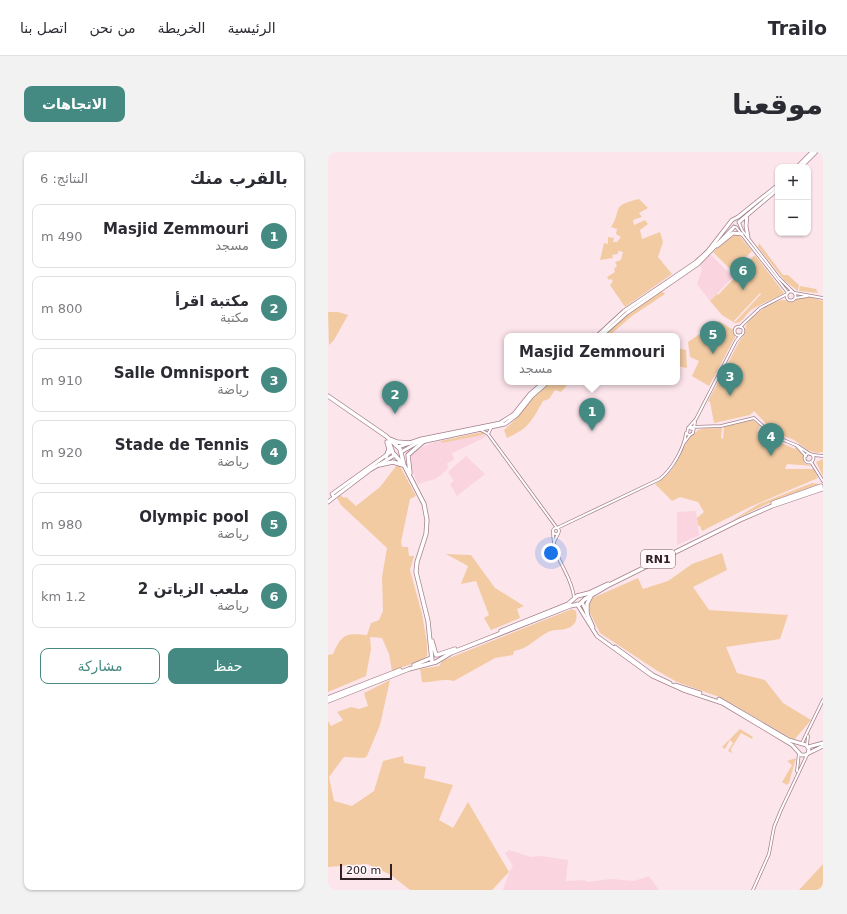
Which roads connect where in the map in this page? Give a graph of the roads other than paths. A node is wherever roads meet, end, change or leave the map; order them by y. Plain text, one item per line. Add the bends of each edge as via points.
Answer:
1 (812, 152) edge
2 (816, 152) edge
3 (800, 164) edge
4 (804, 164) edge
5 (775, 187) edge
6 (775, 192) edge
7 (747, 215) junction
8 (735, 219) junction
9 (731, 222) junction
10 (739, 223) junction
11 (735, 227) junction
12 (742, 234) junction
13 (748, 237) junction
14 (715, 246) junction
15 (792, 291) junction
16 (795, 293) junction
17 (787, 294) junction
18 (811, 295) junction
19 (788, 298) junction
20 (795, 298) junction
21 (823, 298) edge
22 (777, 299) junction
23 (746, 321) junction
24 (740, 327) junction
25 (743, 329) junction
26 (600, 333) edge
27 (605, 333) edge
28 (736, 334) junction
29 (741, 335) junction
30 (736, 341) junction
31 (540, 385) edge
32 (545, 385) edge
33 (328, 396) edge
34 (696, 419) junction
35 (491, 428) junction
36 (692, 429) junction
37 (481, 430) junction
38 (686, 433) junction
39 (488, 434) junction
40 (690, 435) junction
41 (387, 437) junction
42 (424, 441) junction
43 (410, 442) junction
44 (683, 444) junction
45 (796, 445) junction
46 (397, 447) junction
47 (393, 451) junction
48 (401, 452) junction
49 (811, 454) junction
50 (396, 455) junction
51 (806, 456) junction
52 (823, 456) edge
53 (386, 457) junction
54 (814, 460) junction
55 (810, 462) junction
56 (379, 465) junction
57 (405, 466) junction
58 (818, 472) junction
59 (410, 476) junction
60 (822, 486) edge
61 (337, 493) junction
62 (334, 496) junction
63 (328, 499) edge
64 (328, 502) edge
65 (552, 521) junction
66 (564, 526) junction
67 (557, 528) junction
68 (553, 531) junction
69 (559, 533) junction
70 (554, 543) junction
71 (572, 587) junction
72 (593, 594) junction
73 (580, 596) junction
74 (575, 599) junction
75 (582, 602) junction
76 (577, 604) junction
77 (587, 614) junction
78 (431, 638) junction
79 (437, 656) junction
80 (431, 659) junction
81 (328, 699) edge
82 (823, 700) edge
83 (808, 734) junction
84 (801, 745) junction
85 (823, 745) edge
86 (808, 746) junction
87 (798, 753) junction
88 (808, 753) junction
89 (796, 774) junction
90 (753, 890) edge

1 - 3 main road
2 - 4 main road
5 - 8 main road
6 - 7 main road
7 - 10 main road
7 - 13 main road
8 - 9 main road
8 - 10 main road
9 - 11 main road
9 - 26 main road via 696,262 624,311
10 - 11 main road
10 - 13 street
11 - 12 street
11 - 14 main road
12 - 14 main road via 733,233
12 - 17 street
13 - 15 street
14 - 27 main road via 698,264 628,313
15 - 16 street
15 - 17 street
16 - 18 street
16 - 20 street
17 - 19 street
17 - 22 street
18 - 20 street
18 - 21 street
19 - 20 street
19 - 22 street
22 - 23 street via 757,310
23 - 24 street
23 - 25 street
24 - 25 street
24 - 28 street via 736,329
25 - 29 street
28 - 29 street
28 - 30 street
29 - 30 street
30 - 34 street
31 - 43 main road via 514,414 503,422
32 - 35 main road via 512,420
33 - 41 highway
34 - 36 street
34 - 36 street
35 - 37 main road
35 - 39 street
36 - 38 street via 686,430
36 - 40 street
36 - 45 street via 754,418 773,436
37 - 39 street
37 - 42 main road
38 - 40 street
38 - 44 street
39 - 65 street
40 - 44 street
41 - 43 highway via 397,442
41 - 46 highway
41 - 47 highway
41 - 53 highway via 389,449
42 - 48 main road via 412,444
42 - 59 highway via 408,455
43 - 46 main road
44 - 66 street via 671,468 660,479
45 - 49 street
45 - 51 street
46 - 47 highway
46 - 48 highway
47 - 50 highway
47 - 53 main road
48 - 50 highway
48 - 57 highway
49 - 51 street
49 - 52 street
49 - 54 street
50 - 56 main road
50 - 57 highway
51 - 55 street via 806,460
52 - 54 street
53 - 61 main road
54 - 55 street
54 - 58 street
55 - 58 street
56 - 57 highway via 393,462
56 - 61 main road
57 - 59 highway
58 - 60 street
59 - 78 highway via 424,504 427,517 426,534 416,572
60 - 72 highway, RN1 via 746,517
60 - 73 highway, RN1 via 761,508
61 - 62 main road
62 - 63 main road
62 - 64 main road
65 - 67 street
65 - 68 street
66 - 67 street
66 - 69 street
67 - 68 street
67 - 69 street
68 - 69 street via 555,534
68 - 70 street
69 - 70 street
70 - 71 street via 557,556
71 - 73 street
71 - 74 street
72 - 75 highway, RN1
72 - 77 highway via 587,604
73 - 74 highway, RN1
73 - 75 highway
74 - 76 highway
74 - 79 highway, RN1 via 544,614
75 - 76 highway, RN1
75 - 77 main road
76 - 79 highway, RN1
76 - 87 main road via 597,636 653,677 722,703 792,745
77 - 84 main road via 598,635 654,676 719,699
78 - 79 highway
78 - 80 highway
79 - 80 highway, RN1
79 - 80 highway, RN1 via 435,662
80 - 81 highway, RN1
82 - 83 street
83 - 84 street
83 - 86 street
84 - 86 main road
84 - 87 main road via 798,747
85 - 86 main road
85 - 88 main road
86 - 88 main road
87 - 88 main road via 804,756
87 - 89 street
88 - 89 street
89 - 90 street via 780,810 769,854

